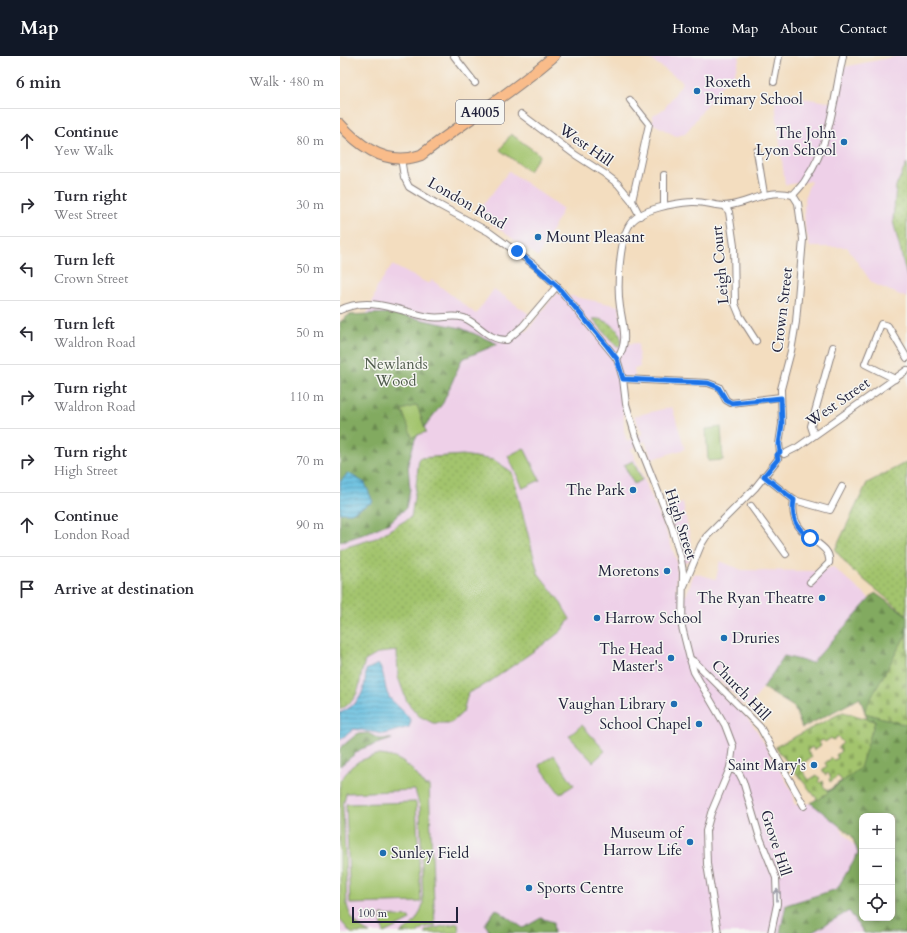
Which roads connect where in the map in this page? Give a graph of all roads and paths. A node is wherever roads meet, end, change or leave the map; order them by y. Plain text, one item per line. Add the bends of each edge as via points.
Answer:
1 (464, 56) edge
2 (554, 56) edge
3 (779, 56) edge
4 (843, 56) edge
5 (456, 58) edge
6 (774, 82) dead end
7 (475, 83) dead end
8 (630, 100) dead end
9 (521, 114) dead end
10 (340, 124) edge
11 (757, 151) dead end
12 (401, 158) junction
13 (664, 175) dead end
14 (764, 194) junction
15 (793, 195) junction
16 (632, 201) junction
17 (664, 206) junction
18 (725, 206) junction
19 (640, 216) junction
20 (557, 286) junction
21 (340, 310) edge
22 (584, 317) joint
23 (756, 341) dead end
24 (833, 347) dead end
25 (907, 358) edge
26 (617, 359) junction
27 (907, 370) edge
28 (623, 379) junction
29 (895, 379) junction
30 (781, 398) junction
31 (814, 435) junction
32 (782, 453) junction
33 (764, 476) junction
34 (842, 487) dead end
35 (794, 500) junction
36 (748, 501) junction
37 (786, 554) dead end
38 (810, 582) dead end
39 (683, 588) junction
40 (690, 660) junction
41 (730, 768) junction
42 (804, 806) dead end
43 (718, 933) edge
44 (770, 933) edge

1 - 5 street
2 - 12 main road, A4005 via 501,99 421,155
3 - 6 street
4 - 15 street via 832,114 822,148 807,179
5 - 7 street
8 - 16 street via 649,124
9 - 16 street, West Hill via 618,184
10 - 12 main road, A4005 via 354,139 372,152 381,157
11 - 14 street
12 - 20 street, London Road via 404,177 409,187 489,232 517,251
13 - 17 street
14 - 15 street
14 - 18 street
15 - 30 street, Crown Street via 798,203 803,238 796,322 782,381
16 - 19 street, West Hill
17 - 18 street via 693,202
17 - 19 street
18 - 23 street, Leigh Court via 729,212 734,246 734,304
19 - 26 street via 630,223 623,244 618,286 625,345
20 - 21 street via 523,326 507,340 493,338 465,319 454,316 431,317 398,308 365,304
20 - 22 street, London Road
22 - 26 street, High Street
24 - 31 street via 811,426
25 - 29 street via 888,326 881,324 865,364
26 - 28 street, High Street
27 - 29 street, West Street
28 - 30 street via 708,383 718,387 731,403
28 - 39 street, High Street via 626,404 635,434 674,533 683,572
29 - 31 street, West Street
30 - 32 street, Crown Street via 782,424 779,444
31 - 32 street, West Street via 798,447
32 - 33 street via 777,455 778,459
33 - 35 street
33 - 36 street
34 - 35 street via 830,510
35 - 38 street via 792,513 796,525 822,548 830,560 825,569
36 - 37 street
36 - 39 street via 701,545
39 - 40 street, High Street via 682,626
40 - 41 street, High Street via 730,738 733,750
40 - 42 street, Church Hill via 695,662 760,727
41 - 43 street, High Street via 706,831 707,864
44 -> 41 street, Grove Hill via 777,904 776,878 759,835 743,781 739,774

